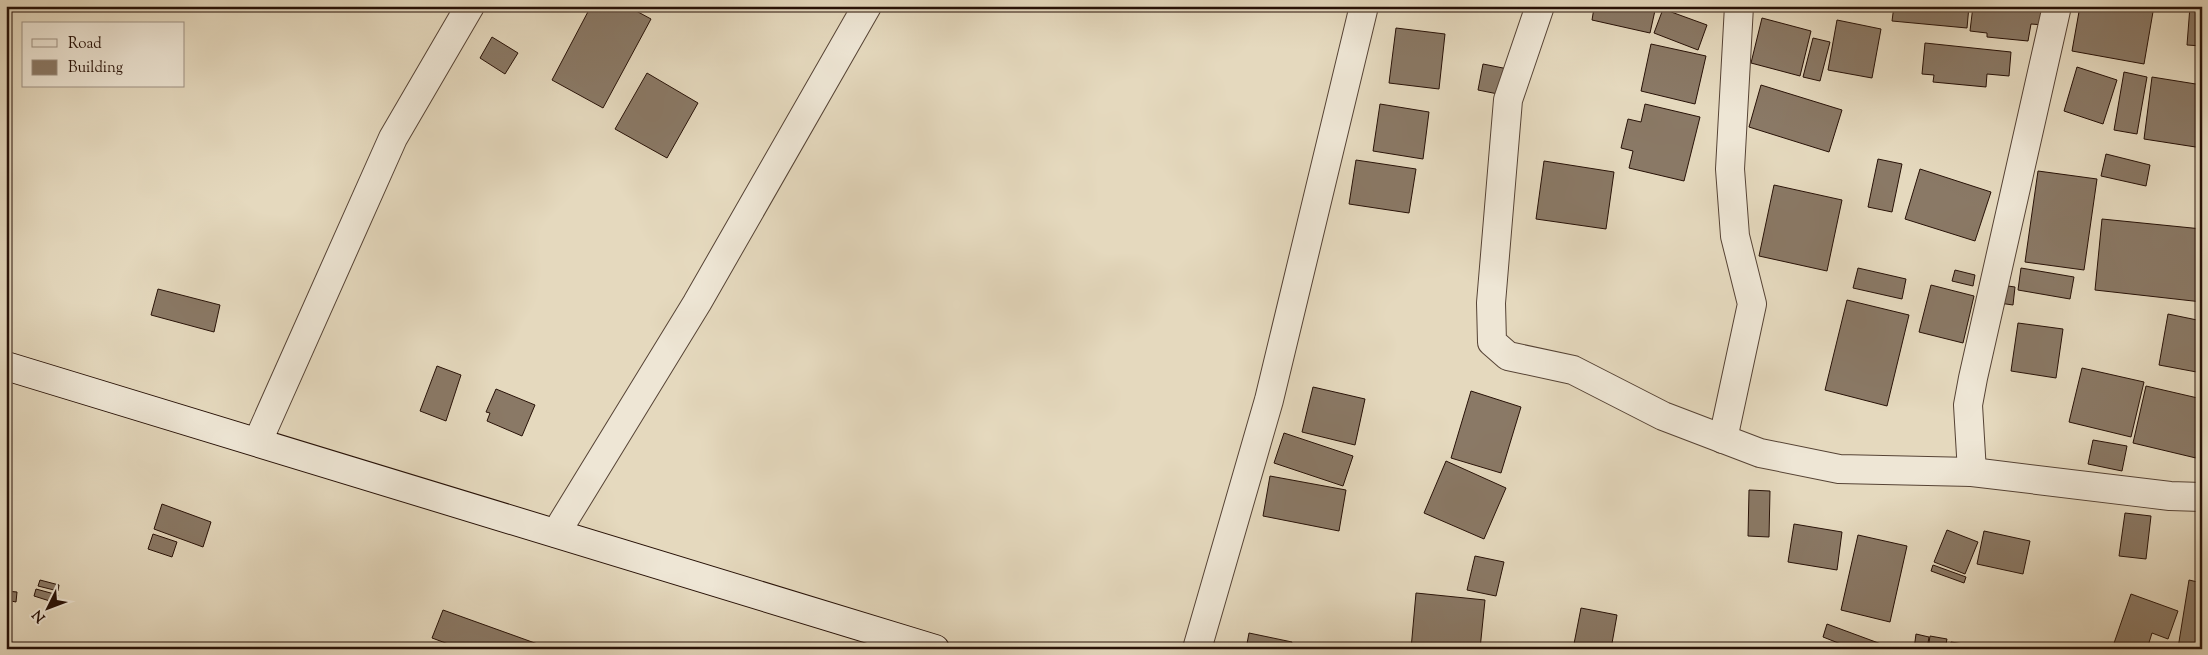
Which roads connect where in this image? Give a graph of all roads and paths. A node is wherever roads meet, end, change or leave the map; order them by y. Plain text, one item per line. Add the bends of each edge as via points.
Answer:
1 (470, 6) edge
2 (867, 6) edge
3 (1364, 6) edge
4 (1540, 6) edge
5 (1740, 6) edge
6 (2057, 6) edge
7 (6, 366) edge
8 (1723, 439) junction
9 (258, 441) junction
10 (1972, 472) junction
11 (2202, 497) edge
12 (556, 533) junction
13 (935, 649) edge
14 (1197, 649) edge

1 - 9 street via 393,138
2 - 12 street via 697,303
3 - 14 street via 1269,400
4 - 8 street via 1508,100 1491,303 1492,342 1508,356 1573,370 1663,416
5 - 8 street via 1730,169 1735,236 1752,304
6 - 10 street via 1968,404
7 - 9 street
8 - 10 street via 1760,453 1839,469
9 - 12 street
10 - 11 street
12 - 13 street

